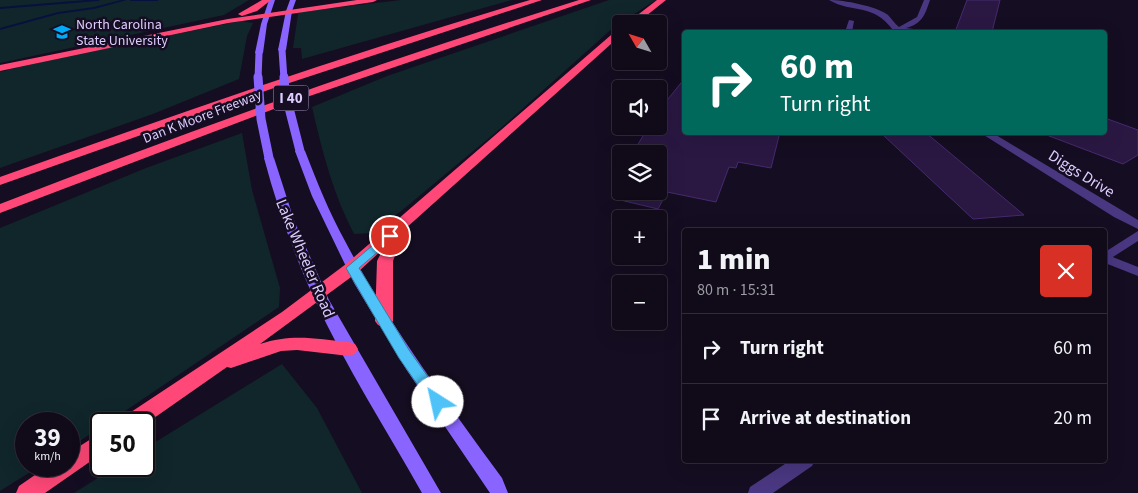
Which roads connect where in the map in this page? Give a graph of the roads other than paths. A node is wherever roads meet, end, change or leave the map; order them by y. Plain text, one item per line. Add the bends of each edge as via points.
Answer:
1 (267, 0) edge
2 (272, 0) edge
3 (294, 0) edge
4 (371, 0) edge
5 (538, 0) edge
6 (587, 0) edge
7 (662, 0) edge
8 (832, 0) edge
9 (928, 0) edge
10 (289, 11) junction
11 (268, 14) junction
12 (642, 15) edge
13 (852, 21) dead end
14 (213, 24) junction
15 (849, 30) edge
16 (896, 30) edge
17 (900, 30) edge
18 (612, 39) edge
19 (0, 68) edge
20 (988, 135) edge
21 (0, 181) edge
22 (0, 209) edge
23 (1138, 225) edge
24 (400, 227) junction
25 (1138, 235) edge
26 (1107, 257) edge
27 (1107, 259) edge
28 (352, 268) junction
29 (1138, 272) edge
30 (318, 293) junction
31 (384, 321) junction
32 (349, 349) junction
33 (214, 367) junction
34 (147, 412) edge
35 (802, 463) edge
36 (50, 477) edge
37 (27, 493) edge
38 (432, 493) edge
39 (500, 493) edge
40 (757, 493) edge

1 - 14 highway via 248,12
2 - 11 main road, Lake Wheeler Road
3 - 4 highway via 319,4
3 - 10 main road, Lake Wheeler Road
4 - 10 highway
5 - 21 highway, Dan K Moore Freeway / I 40 via 356,56
6 - 22 highway, Dan K Moore Freeway / I 40 via 340,81
7 - 12 highway
8 - 16 street via 874,11 886,17
9 - 17 street via 921,20
10 - 11 highway
10 - 28 main road, Lake Wheeler Road, bridge via 282,50 285,92 313,188
11 - 14 highway
11 - 30 main road, Lake Wheeler Road, bridge via 257,75 261,127 291,231
13 - 15 street
14 - 19 highway
18 - 24 highway
20 - 23 street, Diggs Drive
24 - 28 highway
24 - 31 highway via 385,261
25 - 26 street
27 - 29 street
28 - 30 highway
28 - 31 main road, Lake Wheeler Road
30 - 32 main road, Lake Wheeler Road
30 - 33 highway
31 - 39 main road, Lake Wheeler Road
32 - 33 highway via 280,344
32 - 38 main road, Lake Wheeler Road
33 - 34 highway
35 - 40 street
36 - 37 highway

